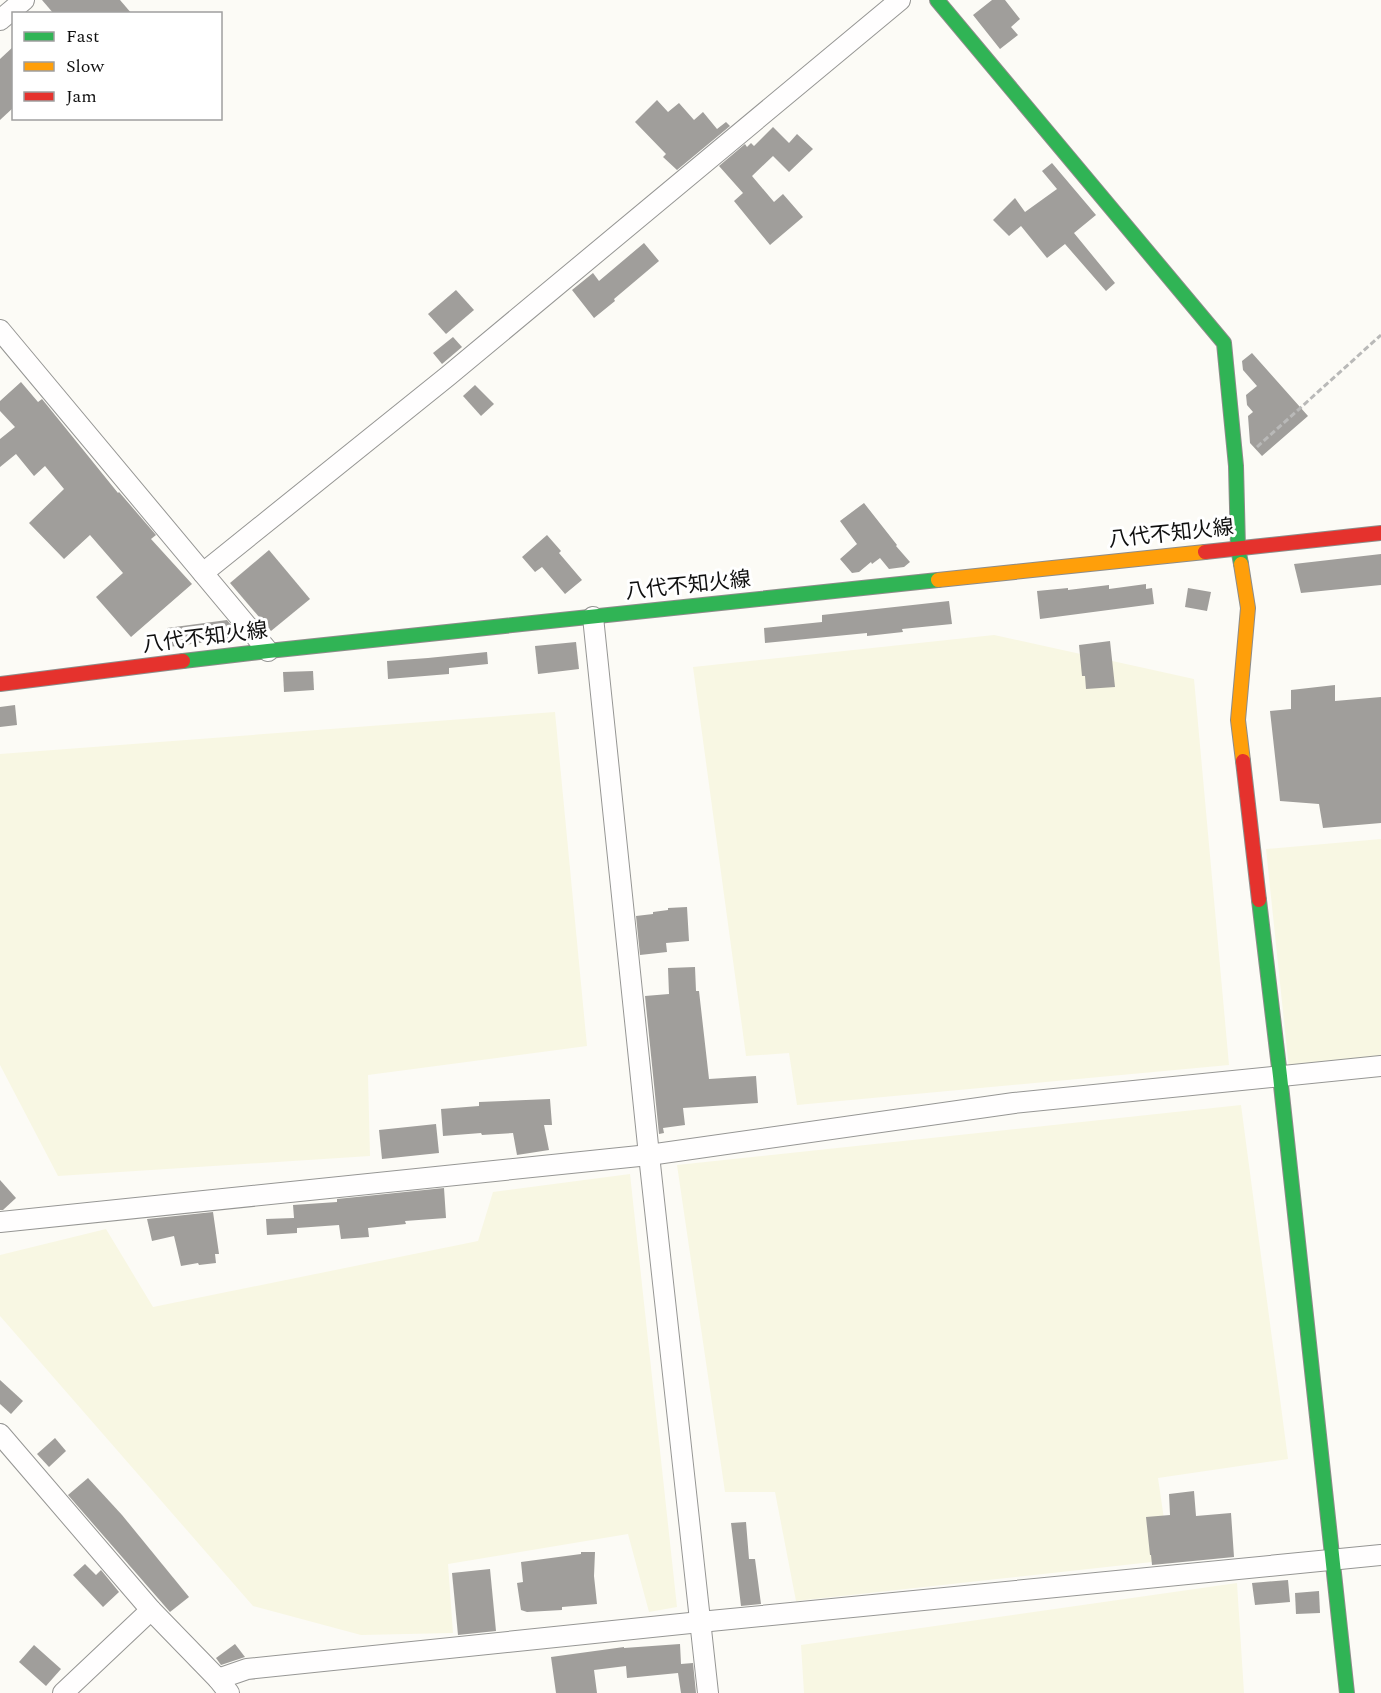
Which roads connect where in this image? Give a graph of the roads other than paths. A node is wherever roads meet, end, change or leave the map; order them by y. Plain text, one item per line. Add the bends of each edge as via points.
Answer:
1 (24, 0) edge
2 (900, 0) edge
3 (937, 0) edge
4 (0, 20) edge
5 (0, 330) edge
6 (1381, 533) edge
7 (1238, 548) junction
8 (203, 573) junction
9 (593, 617) junction
10 (268, 651) junction
11 (0, 684) edge
12 (1381, 1066) edge
13 (1280, 1076) junction
14 (649, 1155) junction
15 (0, 1222) edge
16 (0, 1434) edge
17 (1381, 1555) edge
18 (1332, 1561) junction
19 (151, 1610) junction
20 (700, 1622) junction
21 (223, 1686) edge
22 (63, 1693) edge
23 (708, 1693) edge
24 (1347, 1693) edge

1 - 4 street
2 - 8 street via 448,376
3 - 7 main road via 1224,343 1236,466
5 - 8 street
6 - 7 main road, 八代不知火線
7 - 9 main road, 八代不知火線
7 - 13 main road via 1248,608 1238,720
8 - 10 street
9 - 10 main road, 八代不知火線
9 - 14 street
10 - 11 main road, 八代不知火線
12 - 13 street
13 - 14 street via 1014,1103
13 - 18 main road
14 - 15 street
14 - 20 street
16 - 19 street
17 - 18 street
18 - 20 street
18 - 24 main road
19 - 21 street
19 - 22 street
20 - 21 street via 247,1669
20 - 23 street

